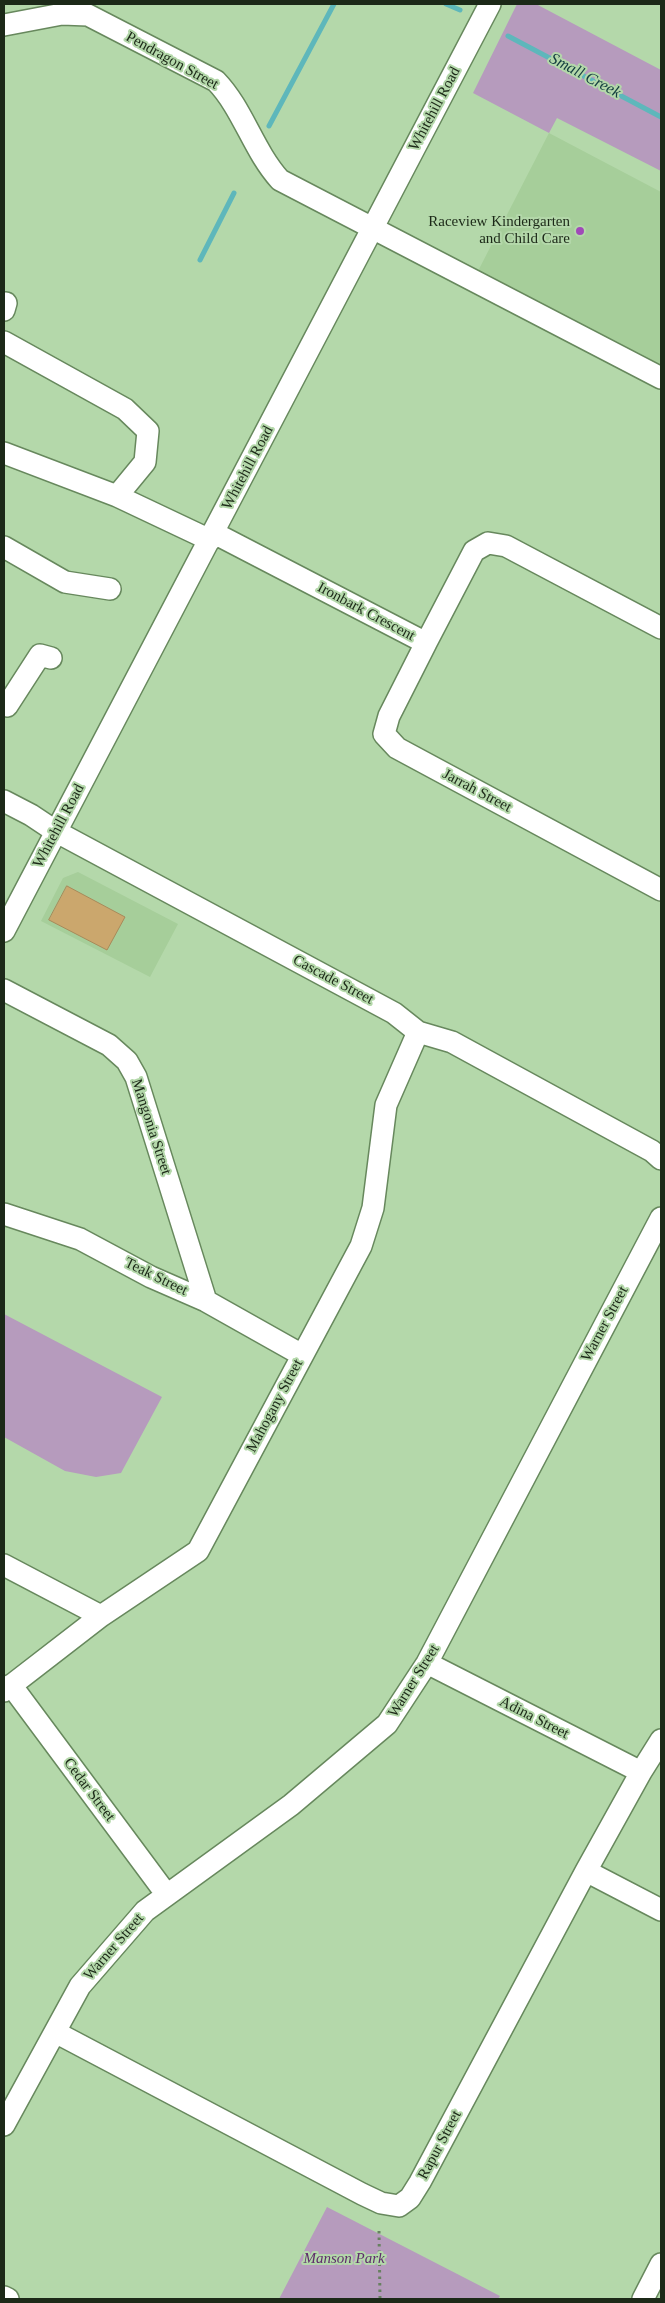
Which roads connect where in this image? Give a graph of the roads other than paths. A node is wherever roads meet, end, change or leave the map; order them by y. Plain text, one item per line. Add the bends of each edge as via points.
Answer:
1 (490, 4) edge
2 (4, 25) edge
3 (373, 227) junction
4 (4, 342) edge
5 (661, 378) edge
6 (4, 453) edge
7 (117, 496) junction
8 (212, 536) junction
9 (4, 547) edge
10 (110, 590) dead end
11 (661, 628) edge
12 (426, 644) junction
13 (51, 658) dead end
14 (4, 704) edge
15 (4, 801) edge
16 (55, 831) junction
17 (661, 890) edge
18 (4, 931) edge
19 (4, 990) edge
20 (418, 1032) junction
21 (661, 1159) edge
22 (4, 1214) edge
23 (661, 1218) edge
24 (206, 1301) junction
25 (302, 1355) junction
26 (4, 1566) edge
27 (101, 1616) junction
28 (427, 1663) junction
29 (8, 1688) edge
30 (661, 1740) edge
31 (641, 1772) junction
32 (586, 1871) junction
33 (167, 1895) junction
34 (661, 1910) edge
35 (56, 2032) junction
36 (4, 2125) edge
37 (661, 2264) edge
38 (4, 2297) edge
39 (8, 2299) edge
40 (643, 2299) edge

1 - 3 street, Whitehill Road
2 - 3 street, Pendragon Street via 62,14 88,15 216,81 229,95 267,166 280,180
3 - 5 street, Pendragon Street
3 - 8 street, Whitehill Road
4 - 7 street via 125,410 148,431 145,462
6 - 7 street, Ironbark Crescent
7 - 8 street, Ironbark Crescent
8 - 12 street, Ironbark Crescent
8 - 16 street, Whitehill Road
9 - 10 street via 65,582
11 - 12 street, Ironbark Crescent via 506,546 488,543 474,551
12 - 17 street, Jarrah Street via 389,716 384,734 396,748
13 - 14 street via 40,655 7,706
15 - 16 street, Cascade Street
16 - 18 street, Whitehill Road
16 - 20 street, Cascade Street via 394,1013
19 - 24 street, Mangonia Street via 109,1045 127,1061 136,1077
20 - 21 street, Cascade Street via 452,1042 652,1151
20 - 25 street, Mahogany Street via 386,1105 373,1208 360,1246
22 - 24 street, Teak Street via 80,1239 151,1277
23 - 28 street, Warner Street
24 - 25 street, Teak Street
25 - 27 street, Mahogany Street via 198,1551
26 - 27 street
27 - 29 street, Mahogany Street
28 - 31 street, Adina Street
28 - 33 street, Warner Street via 387,1724 291,1805
29 - 33 street, Cedar Street
30 - 31 street, Rapur Street
31 - 32 street, Rapur Street
32 - 34 street
32 - 35 street, Rapur Street via 420,2182 410,2198 399,2206 381,2203 362,2194
33 - 35 street, Warner Street via 145,1911 80,1986
35 - 36 street, Warner Street
37 - 40 street
38 - 39 street

